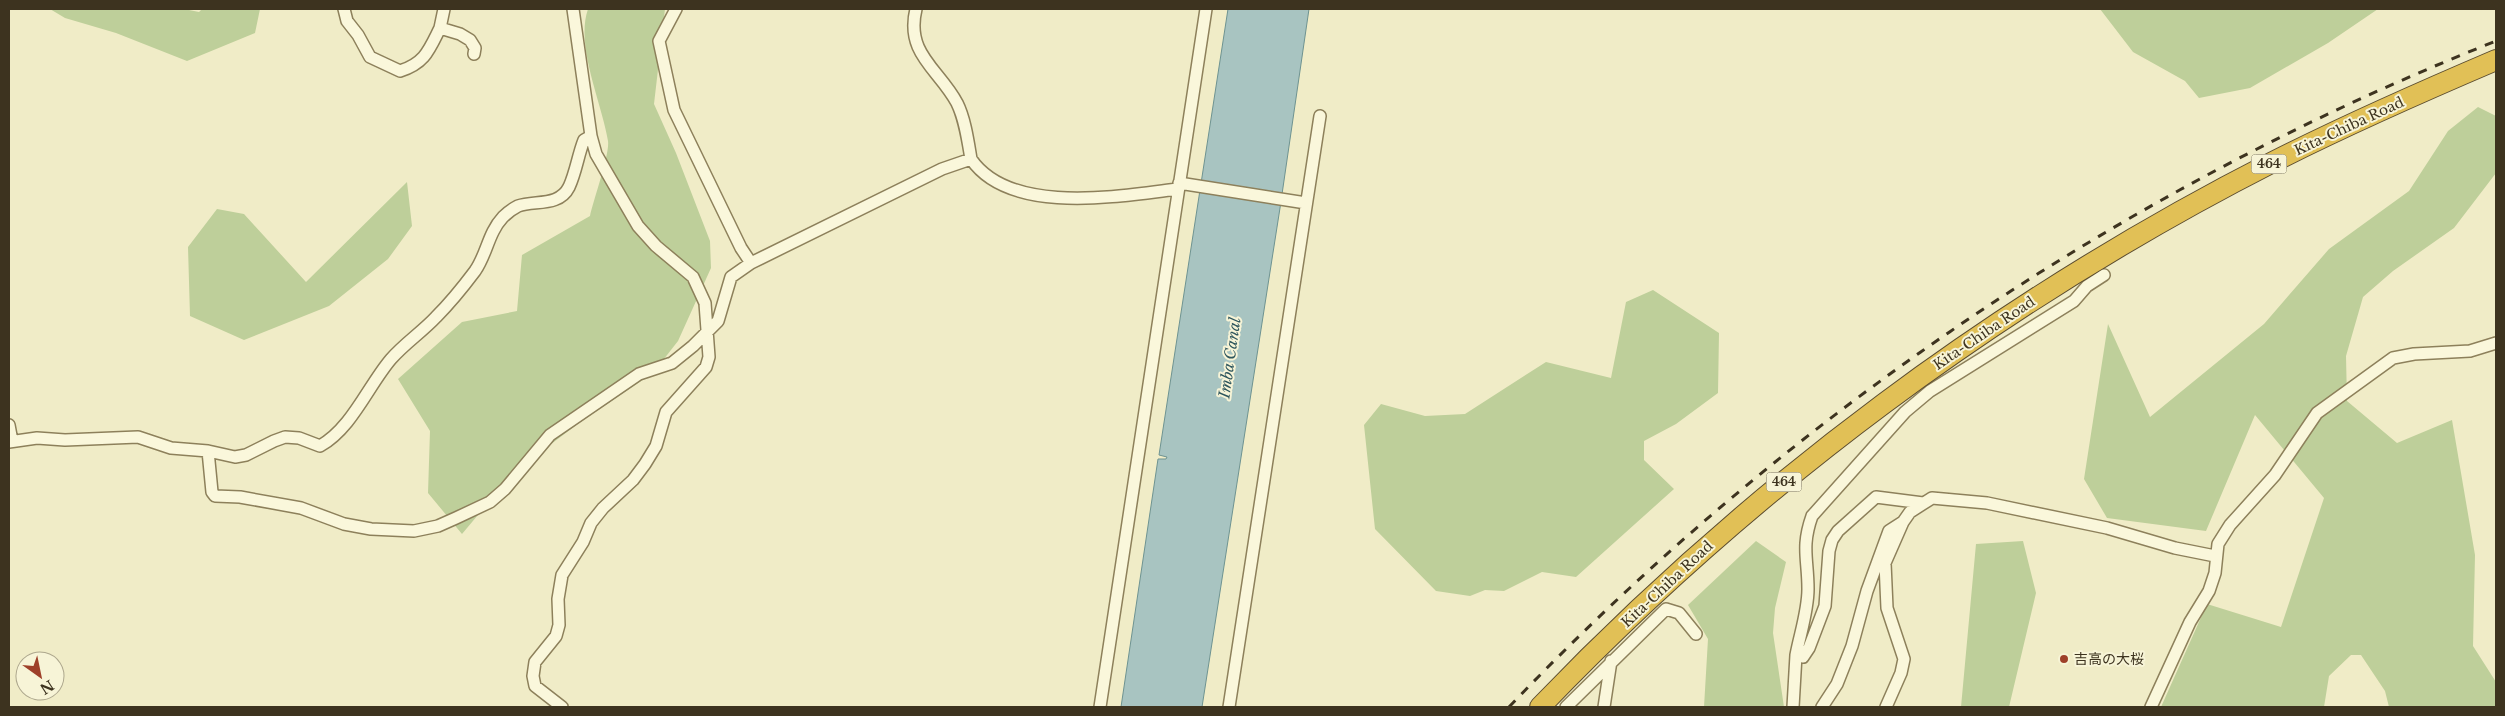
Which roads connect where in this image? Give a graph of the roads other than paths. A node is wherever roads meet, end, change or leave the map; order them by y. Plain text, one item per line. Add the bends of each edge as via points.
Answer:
1 (344, 9) edge
2 (444, 9) edge
3 (573, 9) edge
4 (676, 9) edge
5 (916, 9) edge
6 (1206, 9) edge
7 (440, 28) junction
8 (474, 54) dead end
9 (2496, 60) edge
10 (1320, 116) dead end
11 (591, 136) junction
12 (971, 159) junction
13 (1179, 186) junction
14 (1306, 203) junction
15 (751, 262) junction
16 (2104, 275) dead end
17 (708, 333) junction
18 (2496, 343) edge
19 (9, 425) edge
20 (11, 441) edge
21 (208, 451) junction
22 (1922, 503) junction
23 (1903, 522) junction
24 (2215, 556) junction
25 (1696, 634) dead end
26 (1796, 655) junction
27 (1611, 661) junction
28 (562, 707) edge
29 (1100, 707) edge
30 (1229, 707) edge
31 (1540, 707) edge
32 (1566, 707) edge
33 (1604, 707) edge
34 (1793, 707) edge
35 (1822, 707) edge
36 (1886, 707) edge
37 (2151, 707) edge

1 - 7 street via 347,21 370,57 400,71 425,57
2 - 7 street
3 - 11 street
4 - 15 street via 660,41 674,110 741,248
5 - 12 street via 917,46 925,63 943,81 958,105
6 - 13 street
7 - 8 street via 470,40 475,48
9 - 31 highway, Kita-Chiba Road / 464 via 2273,162 2126,242 2052,287 1915,380 1802,466 1709,544
10 - 14 street
11 - 17 street via 596,154 638,226 693,277 704,303
11 - 21 street via 584,140 564,194 545,202 518,206 503,217 461,289 379,373 329,441 320,446 299,438 286,438 235,457
12 - 13 street via 978,169 1008,187 1053,197 1115,196
12 - 15 street via 942,169
13 - 14 street via 1193,185
13 - 29 street
14 - 30 street
15 - 17 street via 731,277 718,321
16 - 26 street via 2087,286 2074,301 1930,391 1905,412 1812,516 1804,549 1808,601
17 - 21 street via 672,363 639,374 550,435 505,489 490,502 438,526 414,530 371,528 344,524 300,508 240,497 215,496
17 - 28 street via 710,357 706,367 666,412 656,446 645,464 591,523 562,575 556,636 535,662 533,676 535,686
18 - 24 street via 2470,351 2393,358 2317,413 2275,475 2230,525 2218,544
19 - 20 street
20 - 21 street via 138,437 171,448
22 - 23 street
22 - 24 street via 1932,498 1948,498 1987,503 2107,528
22 - 26 street via 1876,497 1838,531 1829,550 1825,606 1820,623 1803,657
23 - 35 street via 1889,531 1867,591 1852,646
23 - 36 street via 1885,563 1887,608 1904,658
24 - 37 street via 2215,573 2209,591 2190,622
25 - 27 street via 1679,613 1666,609
26 - 34 street
27 - 32 street
27 - 33 street

